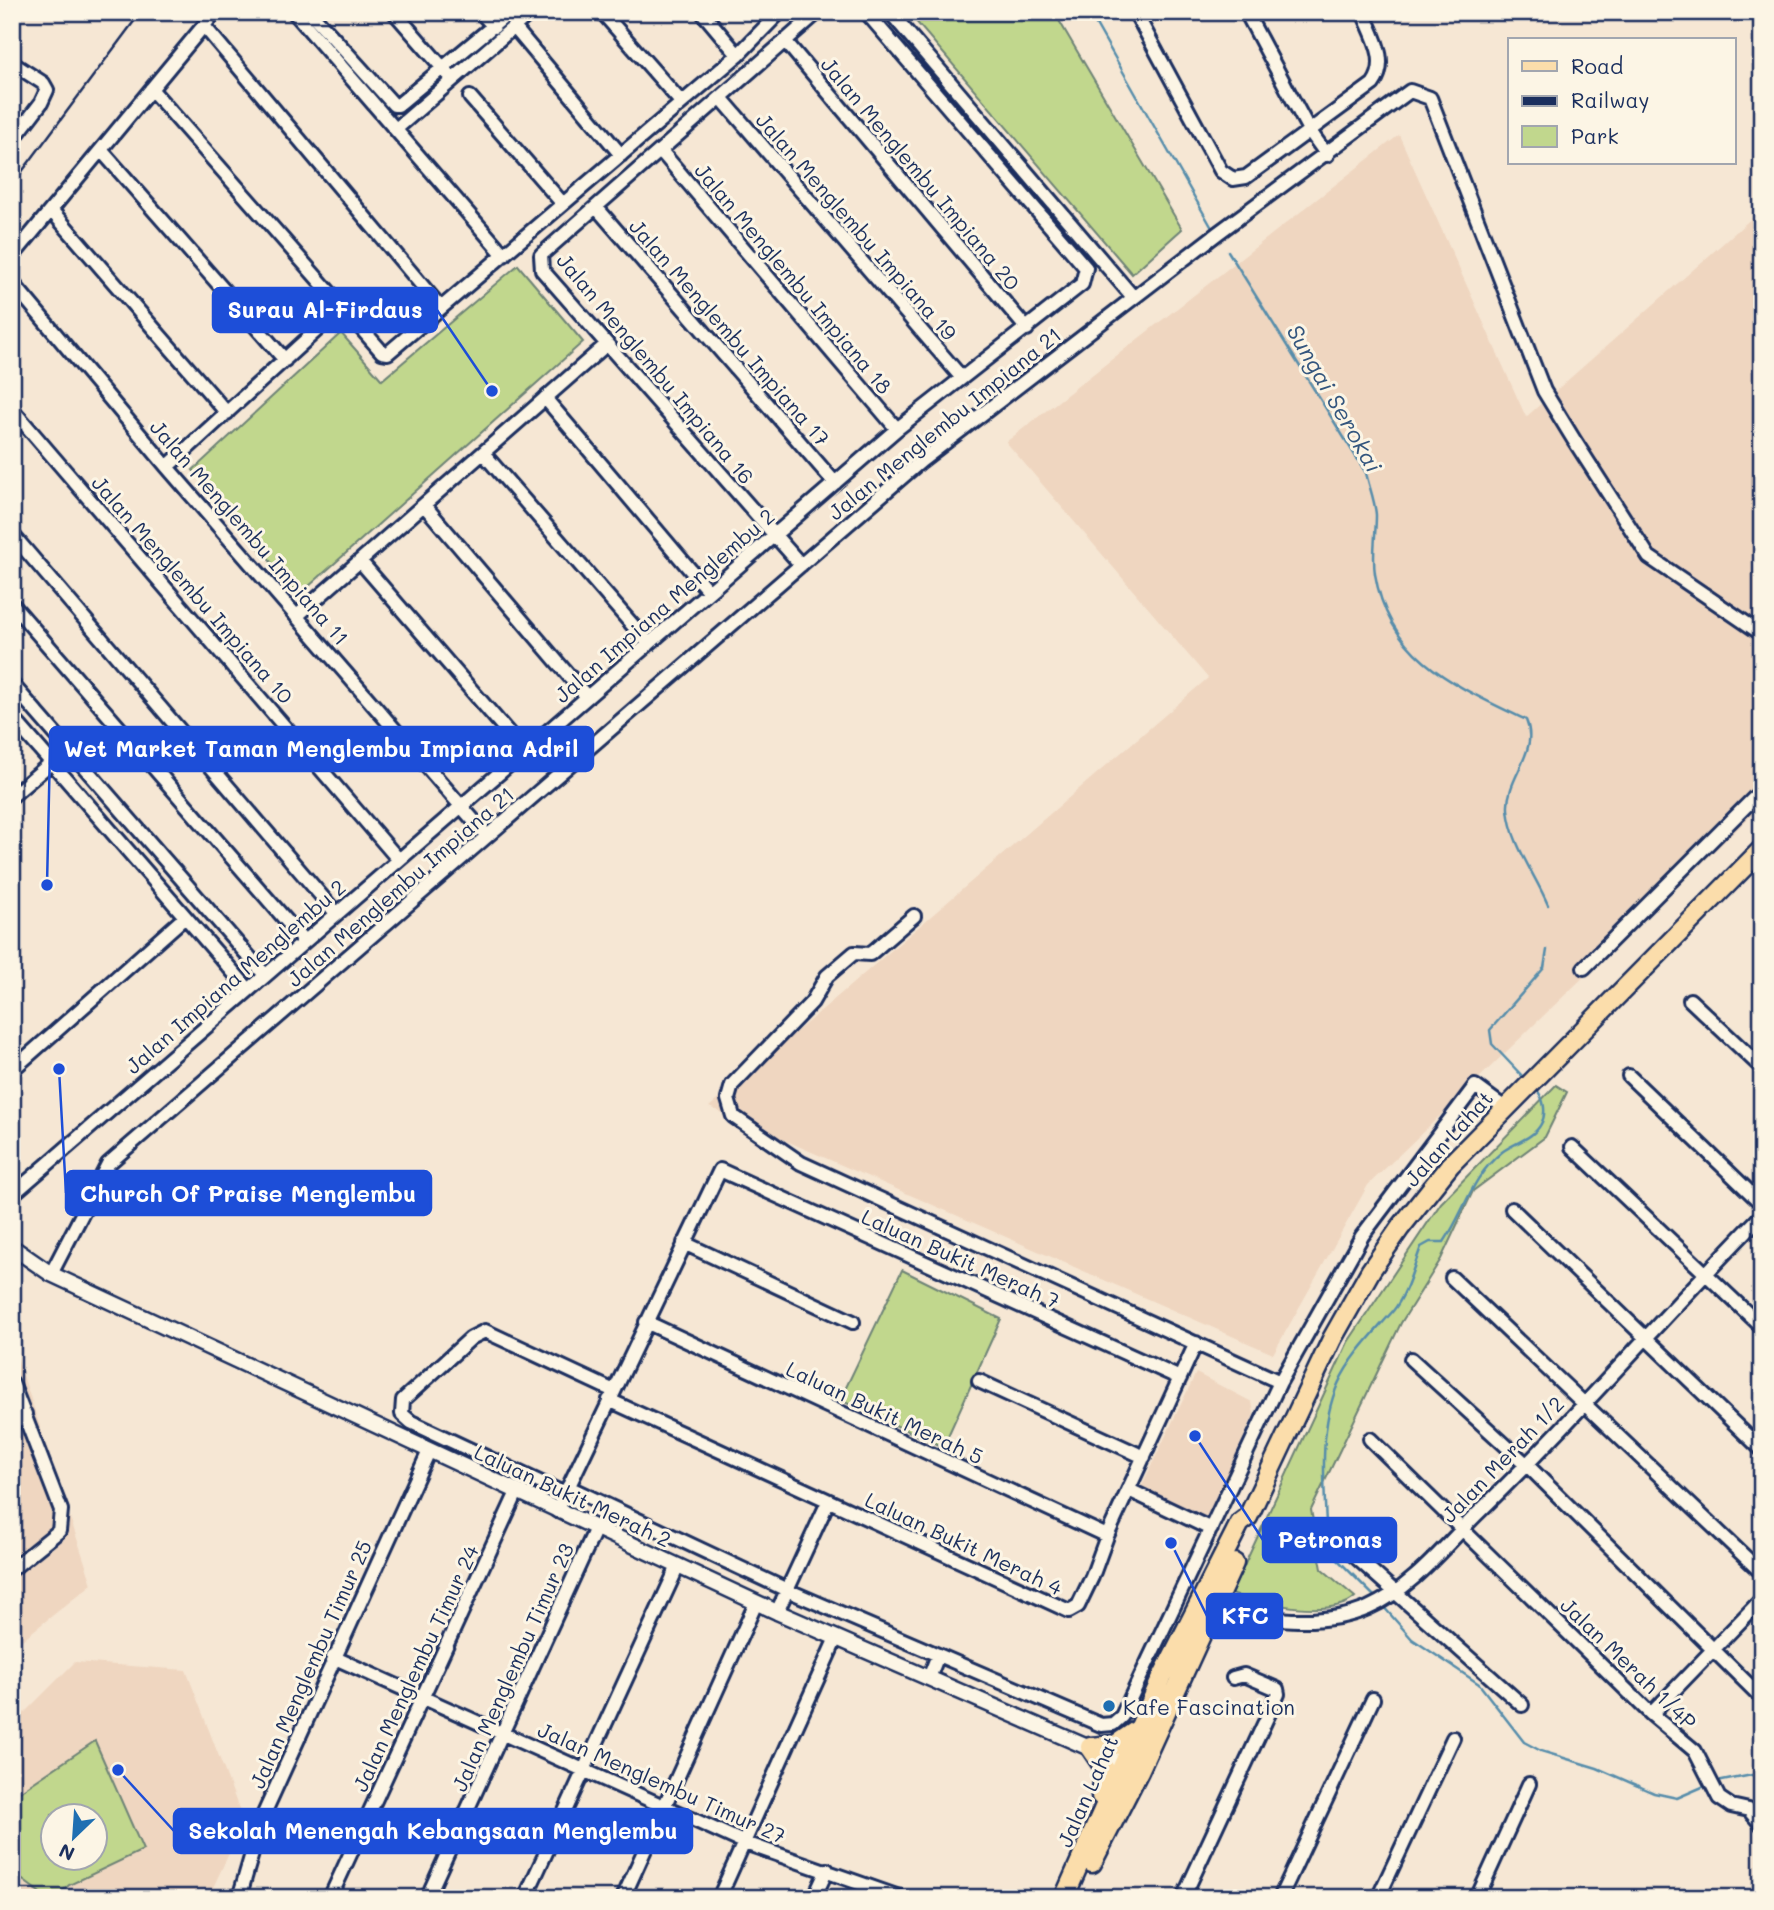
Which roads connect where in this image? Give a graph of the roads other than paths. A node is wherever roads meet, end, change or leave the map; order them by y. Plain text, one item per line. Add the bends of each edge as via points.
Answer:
1 (215, 12) edge
2 (294, 12) edge
3 (310, 12) edge
4 (394, 12) edge
5 (481, 12) edge
6 (510, 12) edge
7 (531, 12) edge
8 (602, 12) edge
9 (702, 12) edge
10 (780, 12) edge
11 (818, 12) edge
12 (866, 12) edge
13 (890, 12) edge
14 (1135, 12) edge
15 (1246, 12) edge
16 (1363, 12) edge
17 (204, 26) junction
18 (494, 27) junction
19 (514, 27) junction
20 (786, 42) junction
21 (738, 55) junction
22 (12, 63) edge
23 (443, 68) junction
24 (453, 79) junction
25 (151, 89) junction
26 (470, 97) dead end
27 (722, 99) junction
28 (681, 103) junction
29 (396, 129) junction
30 (1309, 130) junction
31 (12, 141) edge
32 (101, 150) junction
33 (661, 151) junction
34 (621, 155) junction
35 (1327, 155) junction
36 (563, 204) junction
37 (596, 207) junction
38 (51, 210) junction
39 (504, 255) junction
40 (12, 257) edge
41 (12, 282) edge
42 (1133, 297) junction
43 (342, 307) junction
44 (442, 308) junction
45 (1027, 329) junction
46 (607, 344) junction
47 (285, 360) junction
48 (962, 378) junction
49 (545, 398) junction
50 (12, 409) edge
51 (226, 413) junction
52 (897, 429) junction
53 (483, 453) junction
54 (167, 467) junction
55 (835, 483) junction
56 (424, 505) junction
57 (12, 534) edge
58 (775, 535) junction
59 (360, 561) junction
60 (801, 565) junction
61 (709, 592) junction
62 (12, 604) edge
63 (296, 617) junction
64 (1762, 634) edge
65 (649, 644) junction
66 (12, 684) edge
67 (587, 697) junction
68 (12, 716) edge
69 (524, 751) junction
70 (52, 762) junction
71 (1762, 790) edge
72 (12, 796) edge
73 (461, 806) junction
74 (487, 836) junction
75 (1762, 849) edge
76 (398, 859) junction
77 (336, 913) junction
78 (914, 916) dead end
79 (186, 917) junction
80 (304, 941) junction
81 (1584, 968) dead end
82 (265, 975) junction
83 (248, 989) junction
84 (1690, 1000) dead end
85 (1762, 1068) edge
86 (12, 1070) edge
87 (1629, 1076) dead end
88 (1505, 1108) junction
89 (1572, 1147) dead end
90 (12, 1195) edge
91 (1762, 1204) edge
92 (1513, 1209) dead end
93 (1762, 1215) edge
94 (684, 1243) junction
95 (12, 1247) edge
96 (1706, 1272) junction
97 (51, 1274) junction
98 (1452, 1278) dead end
99 (646, 1322) junction
100 (853, 1322) dead end
101 (1762, 1327) edge
102 (1646, 1338) junction
103 (1196, 1343) junction
104 (1411, 1359) dead end
105 (1180, 1377) junction
106 (979, 1381) dead end
107 (12, 1382) edge
108 (1280, 1382) junction
109 (611, 1395) junction
110 (1584, 1402) junction
111 (25, 1414) junction
112 (12, 1424) edge
113 (1370, 1439) dead end
114 (1762, 1450) edge
115 (429, 1451) junction
116 (1144, 1457) junction
117 (1527, 1465) junction
118 (566, 1490) junction
119 (1129, 1490) junction
120 (517, 1492) junction
121 (828, 1502) junction
122 (557, 1511) junction
123 (1244, 1520) junction
124 (596, 1528) junction
125 (1211, 1529) junction
126 (1462, 1529) junction
127 (1107, 1536) junction
128 (1349, 1550) dead end
129 (678, 1566) junction
130 (12, 1569) edge
131 (1762, 1573) edge
132 (787, 1590) junction
133 (1396, 1590) junction
134 (1762, 1599) edge
135 (756, 1603) junction
136 (1217, 1604) junction
137 (777, 1612) junction
138 (836, 1638) junction
139 (1713, 1649) junction
140 (938, 1655) junction
141 (333, 1657) junction
142 (929, 1678) junction
143 (1233, 1678) dead end
144 (1171, 1679) junction
145 (1762, 1698) edge
146 (423, 1699) junction
147 (1373, 1699) dead end
148 (1522, 1705) dead end
149 (1651, 1713) junction
150 (1140, 1728) junction
151 (504, 1733) junction
152 (1453, 1738) dead end
153 (1090, 1748) junction
154 (1124, 1763) junction
155 (583, 1770) junction
156 (1529, 1784) dead end
157 (664, 1806) junction
158 (1762, 1825) edge
159 (744, 1843) junction
160 (1091, 1864) junction
161 (827, 1870) junction
162 (1069, 1893) edge
163 (239, 1898) edge
164 (330, 1898) edge
165 (427, 1898) edge
166 (525, 1898) edge
167 (623, 1898) edge
168 (719, 1898) edge
169 (814, 1898) edge
170 (902, 1898) edge
171 (1183, 1898) edge
172 (1280, 1898) edge
173 (1378, 1898) edge
174 (1476, 1898) edge

1 - 17 street
2 - 29 street
3 - 23 street via 394,105
4 - 23 street
5 - 18 street
6 - 18 street
7 - 19 street
8 - 28 street
9 - 21 street
10 - 21 street
11 - 20 street
12 - 45 street, Jalan Impiana Menglembu 2 via 1086,268 1082,284
13 - 42 street
14 - 30 street via 1221,171 1233,179 1245,177
15 - 30 street
16 - 30 street via 1382,60 1380,75
17 - 25 street
17 - 44 street
18 - 23 street
19 - 24 street
19 - 34 street
20 - 27 street
20 - 45 street, Jalan Menglembu Impiana 20
21 - 28 street
22 - 31 street via 47,90
23 - 24 street
24 - 29 street
25 - 32 street
25 - 43 street
26 - 36 street
27 - 33 street
27 - 48 street, Jalan Menglembu Impiana 19
28 - 34 street
29 - 39 street
30 - 35 street
32 - 38 street
32 - 47 street
33 - 37 street
33 - 52 street, Jalan Menglembu Impiana 18
34 - 36 street
35 - 42 street, Jalan Menglembu Impiana 21
35 - 64 street, Jalan Menglembu Impiana 21 via 1410,91 1430,98 1544,391 1574,440 1649,557
36 - 39 street
37 - 46 street, Jalan Menglembu Impiana 16 via 541,255 542,270
37 - 55 street, Jalan Menglembu Impiana 17
38 - 40 street
38 - 51 street
39 - 44 street
41 - 54 street, Jalan Menglembu Impiana 11
42 - 60 street, Jalan Menglembu Impiana 21 via 921,461
43 - 44 street via 382,352 388,353
43 - 47 street
45 - 48 street, Jalan Impiana Menglembu 2
46 - 49 street
46 - 58 street, Jalan Menglembu Impiana 16
47 - 51 street
48 - 52 street, Jalan Impiana Menglembu 2
49 - 53 street
49 - 61 street
50 - 76 street, Jalan Menglembu Impiana 10
51 - 54 street
52 - 55 street, Jalan Impiana Menglembu 2
53 - 56 street
53 - 65 street
54 - 63 street, Jalan Menglembu Impiana 11
55 - 58 street, Jalan Impiana Menglembu 2
56 - 59 street
56 - 67 street
57 - 77 street
58 - 60 street, Jalan Menglembu Impiana 16
58 - 61 street, Jalan Impiana Menglembu 2
59 - 63 street
59 - 69 street
60 - 74 street, Jalan Menglembu Impiana 21
61 - 65 street, Jalan Impiana Menglembu 2
62 - 80 street
63 - 73 street, Jalan Menglembu Impiana 11
65 - 67 street, Jalan Impiana Menglembu 2
66 - 82 street
67 - 69 street, Jalan Impiana Menglembu 2
68 - 70 street
69 - 73 street, Jalan Impiana Menglembu 2
70 - 72 street
70 - 79 street
71 - 81 street
73 - 74 street, Jalan Menglembu Impiana 11
73 - 76 street, Jalan Impiana Menglembu 2
74 - 97 street, Jalan Menglembu Impiana 21 via 108,1164
75 - 88 main road, Jalan Lahat
76 - 77 street, Jalan Impiana Menglembu 2
77 - 80 street, Jalan Impiana Menglembu 2
78 - 103 street via 870,954 854,953 827,976 812,1002 732,1085 728,1099 733,1116 801,1163
79 - 83 street
79 - 86 street
80 - 82 street, Jalan Impiana Menglembu 2
82 - 83 street, Jalan Impiana Menglembu 2
83 - 90 street, Jalan Impiana Menglembu 2
84 - 85 street
87 - 91 street
88 - 108 street via 1475,1086 1363,1236
88 - 123 main road, Jalan Lahat via 1450,1165 1371,1270 1332,1339
89 - 96 street
92 - 102 street
93 - 96 street, Jalan Merah 1/2
94 - 99 street
94 - 100 street
94 - 105 street, Laluan Bukit Merah 7 via 716,1174 726,1171
95 - 97 street, Laluan Bukit Merah 2
96 - 101 street
96 - 102 street, Jalan Merah 1/2
97 - 115 street, Laluan Bukit Merah 2
98 - 110 street
99 - 109 street
99 - 127 street, Laluan Bukit Merah 5
102 - 110 street, Jalan Merah 1/2
102 - 114 street
103 - 105 street, Laluan Bukit Merah 4
103 - 108 street
104 - 117 street
105 - 116 street, Laluan Bukit Merah 4
106 - 116 street
107 - 111 street
108 - 125 street
109 - 118 street
109 - 118 street, Laluan Bukit Merah 2 via 485,1331 471,1338 403,1400 402,1414 411,1422
109 - 121 street, Laluan Bukit Merah 4
110 - 117 street, Jalan Merah 1/2
110 - 131 street
111 - 112 street
111 - 130 street via 61,1510 59,1531
113 - 126 street, Jalan Merah 1/4P
115 - 120 street, Laluan Bukit Merah 2
115 - 141 street, Jalan Menglembu Timur 25
116 - 119 street, Laluan Bukit Merah 4
117 - 126 street, Jalan Merah 1/2
117 - 139 street
118 - 122 street
118 - 132 street, Laluan Bukit Merah 2
119 - 125 street
119 - 127 street, Laluan Bukit Merah 4
120 - 122 street, Laluan Bukit Merah 2
120 - 146 street, Jalan Menglembu Timur 24
121 - 127 street, Laluan Bukit Merah 4 via 1062,1611 1077,1606
121 - 132 street
122 - 124 street, Laluan Bukit Merah 2
123 - 136 main road, Jalan Lahat via 1249,1529
123 - 144 main road, Jalan Lahat
124 - 129 street, Laluan Bukit Merah 2
124 - 151 street, Jalan Menglembu Timur 23
125 - 140 street, Laluan Bukit Merah 2 via 1122,1716 1113,1724 1101,1725
126 - 133 street, Jalan Merah 1/2
126 - 149 street, Jalan Merah 1/4P
128 - 133 street
129 - 135 street, Laluan Bukit Merah 2
129 - 155 street
132 - 137 street
132 - 140 street, Laluan Bukit Merah 2
133 - 136 street, Jalan Merah 1/2 via 1367,1608 1307,1619 1231,1610
133 - 148 street
134 - 139 street
135 - 137 street, Laluan Bukit Merah 2
135 - 157 street
136 - 144 main road, Jalan Lahat
137 - 138 street, Laluan Bukit Merah 2
138 - 142 street, Laluan Bukit Merah 2
138 - 159 street
139 - 145 street
139 - 149 street
140 - 142 street
141 - 146 street, Jalan Menglembu Timur 27
141 - 163 street, Jalan Menglembu Timur 25 via 263,1816
142 - 153 street, Laluan Bukit Merah 2
143 - 171 street via 1244,1675 1279,1694
144 - 150 main road, Jalan Lahat
144 - 154 main road via 1137,1756
144 - 160 main road, Jalan Lahat
146 - 151 street, Jalan Menglembu Timur 27
146 - 164 street, Jalan Menglembu Timur 24
147 - 172 street
149 - 158 street, Jalan Merah 1/4P via 1695,1751 1712,1789 1731,1806 1749,1810
150 - 153 main road via 1115,1745
150 - 154 main road, Jalan Lahat
151 - 155 street, Jalan Menglembu Timur 27
151 - 165 street, Jalan Menglembu Timur 23
152 - 173 street
153 - 154 street, Laluan Bukit Merah 2
153 - 162 main road via 1105,1769 1106,1781
154 - 160 main road via 1127,1778
154 - 162 main road, Jalan Lahat
155 - 157 street, Jalan Menglembu Timur 27
155 - 166 street
156 - 174 street
157 - 159 street, Jalan Menglembu Timur 27
157 - 167 street
159 - 161 street, Jalan Menglembu Timur 27
159 - 168 street
160 - 162 main road, Jalan Lahat
161 - 169 street
161 - 170 street, Jalan Menglembu Timur 27

